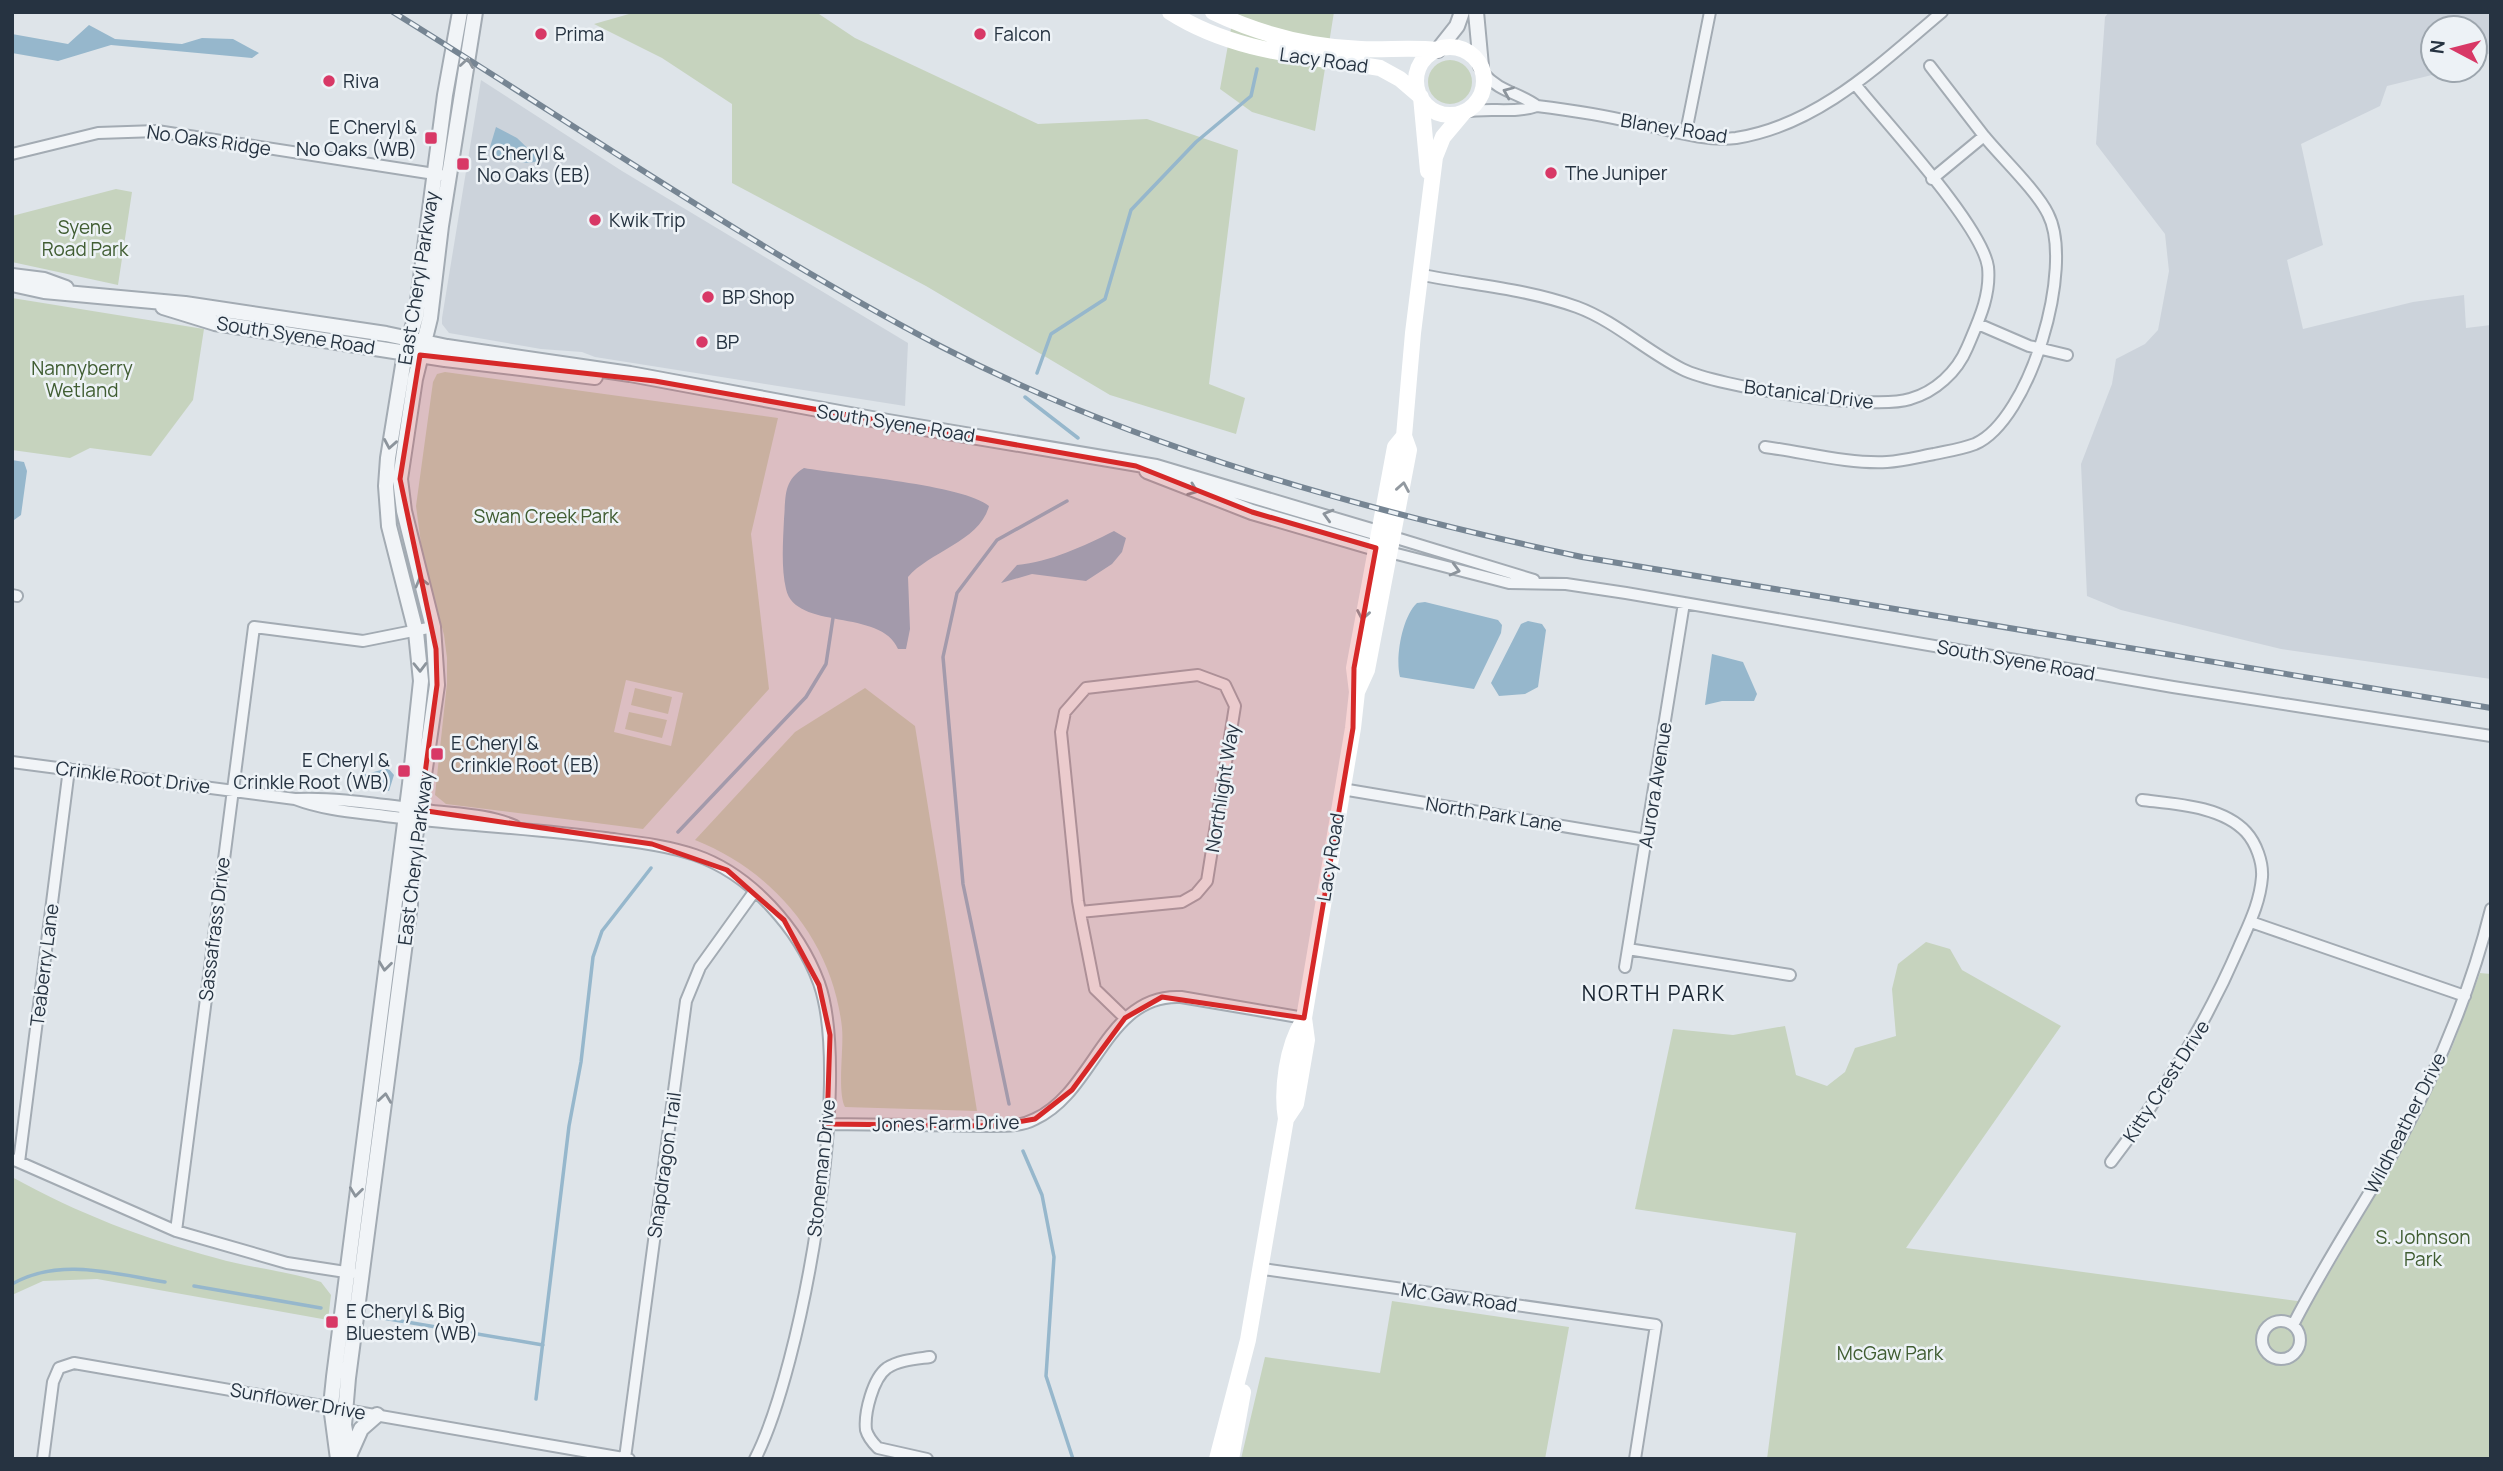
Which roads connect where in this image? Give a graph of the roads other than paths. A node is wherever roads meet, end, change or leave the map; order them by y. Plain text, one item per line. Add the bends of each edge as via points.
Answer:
1 (460, 12) edge
2 (475, 12) edge
3 (1170, 12) edge
4 (1213, 12) edge
5 (1462, 12) edge
6 (1476, 12) edge
7 (1710, 12) edge
8 (1942, 12) edge
9 (1438, 50) junction
10 (1930, 66) dead end
11 (1482, 70) junction
12 (1855, 84) junction
13 (1420, 97) junction
14 (1537, 106) junction
15 (1464, 112) junction
16 (1686, 132) junction
17 (1984, 136) junction
18 (12, 154) edge
19 (442, 175) junction
20 (1932, 179) junction
21 (1430, 194) junction
22 (1422, 275) junction
23 (12, 276) edge
24 (12, 284) edge
25 (77, 292) junction
26 (1978, 324) junction
27 (414, 347) junction
28 (2040, 349) junction
29 (2067, 355) dead end
30 (1765, 447) dead end
31 (1384, 542) junction
32 (1684, 603) junction
33 (433, 627) junction
34 (416, 632) junction
35 (2491, 736) edge
36 (12, 762) edge
37 (69, 769) junction
38 (1342, 789) junction
39 (232, 790) junction
40 (2141, 800) dead end
41 (412, 814) junction
42 (1646, 840) junction
43 (754, 892) junction
44 (2491, 909) edge
45 (1080, 912) junction
46 (2251, 922) junction
47 (1628, 949) junction
48 (1625, 967) dead end
49 (1790, 975) dead end
50 (2465, 996) junction
51 (1125, 1018) junction
52 (1303, 1020) junction
53 (827, 1124) junction
54 (16, 1160) edge
55 (2111, 1162) dead end
56 (176, 1231) junction
57 (1263, 1269) junction
58 (346, 1273) junction
59 (362, 1275) junction
60 (2293, 1325) dead end
61 (930, 1357) dead end
62 (1243, 1366) junction
63 (338, 1408) junction
64 (377, 1415) junction
65 (346, 1458) edge
66 (627, 1458) edge
67 (43, 1459) edge
68 (755, 1459) edge
69 (927, 1459) edge
70 (1217, 1459) edge
71 (1231, 1459) edge
72 (1635, 1459) edge

1 - 19 street, East Cheryl Parkway
19 -> 2 street, East Cheryl Parkway
3 - 13 main road, Lacy Road via 1249,46 1380,68
4 - 9 main road, Lacy Road via 1271,35 1319,44
5 - 9 street
6 - 11 street
7 - 16 street
8 - 12 street, Blaney Road
9 - 11 main road via 1466,51
9 - 13 main road via 1427,57 1417,74
10 - 17 street
14 -> 11 street, Blaney Road via 1504,92
11 - 15 main road via 1481,94
12 - 16 street, Blaney Road via 1800,118 1735,138
12 - 20 street, Botanical Drive
13 - 15 main road via 1440,114
13 - 21 main road, Lacy Road
14 - 15 street, Blaney Road
14 - 16 street, Blaney Road
15 - 21 main road, Lacy Road via 1443,136
17 - 20 street
17 - 28 street via 2048,212 2054,228 2053,297
18 - 19 street, No Oaks Ridge via 70,137 146,131
19 - 27 street, East Cheryl Parkway via 424,263
20 - 26 street, Botanical Drive via 1983,249 1988,283
21 - 22 main road, Lacy Road
22 - 26 street, Botanical Drive via 1519,290 1573,305 1701,377 1872,403 1912,399 1942,382 1956,369
22 - 31 main road, Lacy Road via 1405,436 1395,447
23 - 25 street, South Syene Road via 44,280
24 - 25 street, South Syene Road
25 - 27 street, South Syene Road via 185,304
26 - 28 street
27 - 31 street, South Syene Road via 568,375 655,381 1156,467
33 -> 27 street, East Cheryl Parkway via 400,479
27 -> 34 street, East Cheryl Parkway via 388,458 386,496 389,526
28 - 29 street
28 - 30 street via 2034,367 1991,434 1967,447 1885,462
31 - 32 street, South Syene Road via 1541,582
31 - 38 main road, Lacy Road via 1354,668 1356,692
32 - 35 street, South Syene Road
32 - 42 street, Aurora Avenue
33 - 34 street
33 - 41 street, East Cheryl Parkway via 437,685
34 - 39 street, Sassafrass Drive via 363,641 254,627
34 -> 41 street, East Cheryl Parkway via 421,681
36 - 37 street, Crinkle Root Drive
37 - 39 street, Crinkle Root Drive
37 - 54 street, Teaberry Lane
38 - 42 street, North Park Lane
38 - 52 main road, Lacy Road
39 - 41 street, Crinkle Root Drive
39 - 56 street, Sassafrass Drive
40 - 46 street, Kitty Crest Drive via 2211,812 2231,819 2247,834 2257,850 2262,874
41 - 43 street, Crinkle Root Drive via 652,844 696,855 727,870
41 -> 58 street, East Cheryl Parkway
59 -> 41 street, East Cheryl Parkway
42 - 47 street, Aurora Avenue
43 - 53 street, Stoneman Drive via 784,920 820,985 830,1035
43 - 66 street, Snapdragon Trail via 700,967 686,1001
44 - 50 street, Wildheather Drive
45 - 45 street, Northlight Way via 1061,732 1066,710 1086,688 1198,675 1225,685 1235,706 1207,881 1182,901
45 - 51 street, Northlight Way via 1095,989
46 - 50 street
46 - 55 street, Kitty Crest Drive via 2207,1019
47 - 48 street, Aurora Avenue
47 - 49 street
50 - 60 street, Wildheather Drive via 2410,1119
51 - 52 street, Jones Farm Drive via 1150,1001 1174,997
51 - 53 street, Jones Farm Drive via 1072,1090 1035,1119 993,1126
52 - 57 main road, Lacy Road via 1295,1034 1283,1101 1286,1119
53 - 68 street, Stoneman Drive via 804,1293 775,1411
54 - 56 street
56 - 58 street via 287,1263
57 - 62 main road, Lacy Road
57 - 72 street, Mc Gaw Road via 1656,1325
58 - 59 street
58 - 63 street, East Cheryl Parkway
59 - 63 street, East Cheryl Parkway
61 - 69 street via 884,1370 866,1421 867,1433 878,1448
62 - 70 main road, Lacy Road via 1234,1385
62 - 71 main road, Lacy Road via 1244,1387
63 - 64 street, Sunflower Drive
63 - 65 street, East Cheryl Parkway
63 - 67 street, Sunflower Drive via 74,1363 60,1368 53,1382
64 - 65 street via 361,1429
64 - 66 street, Sunflower Drive

